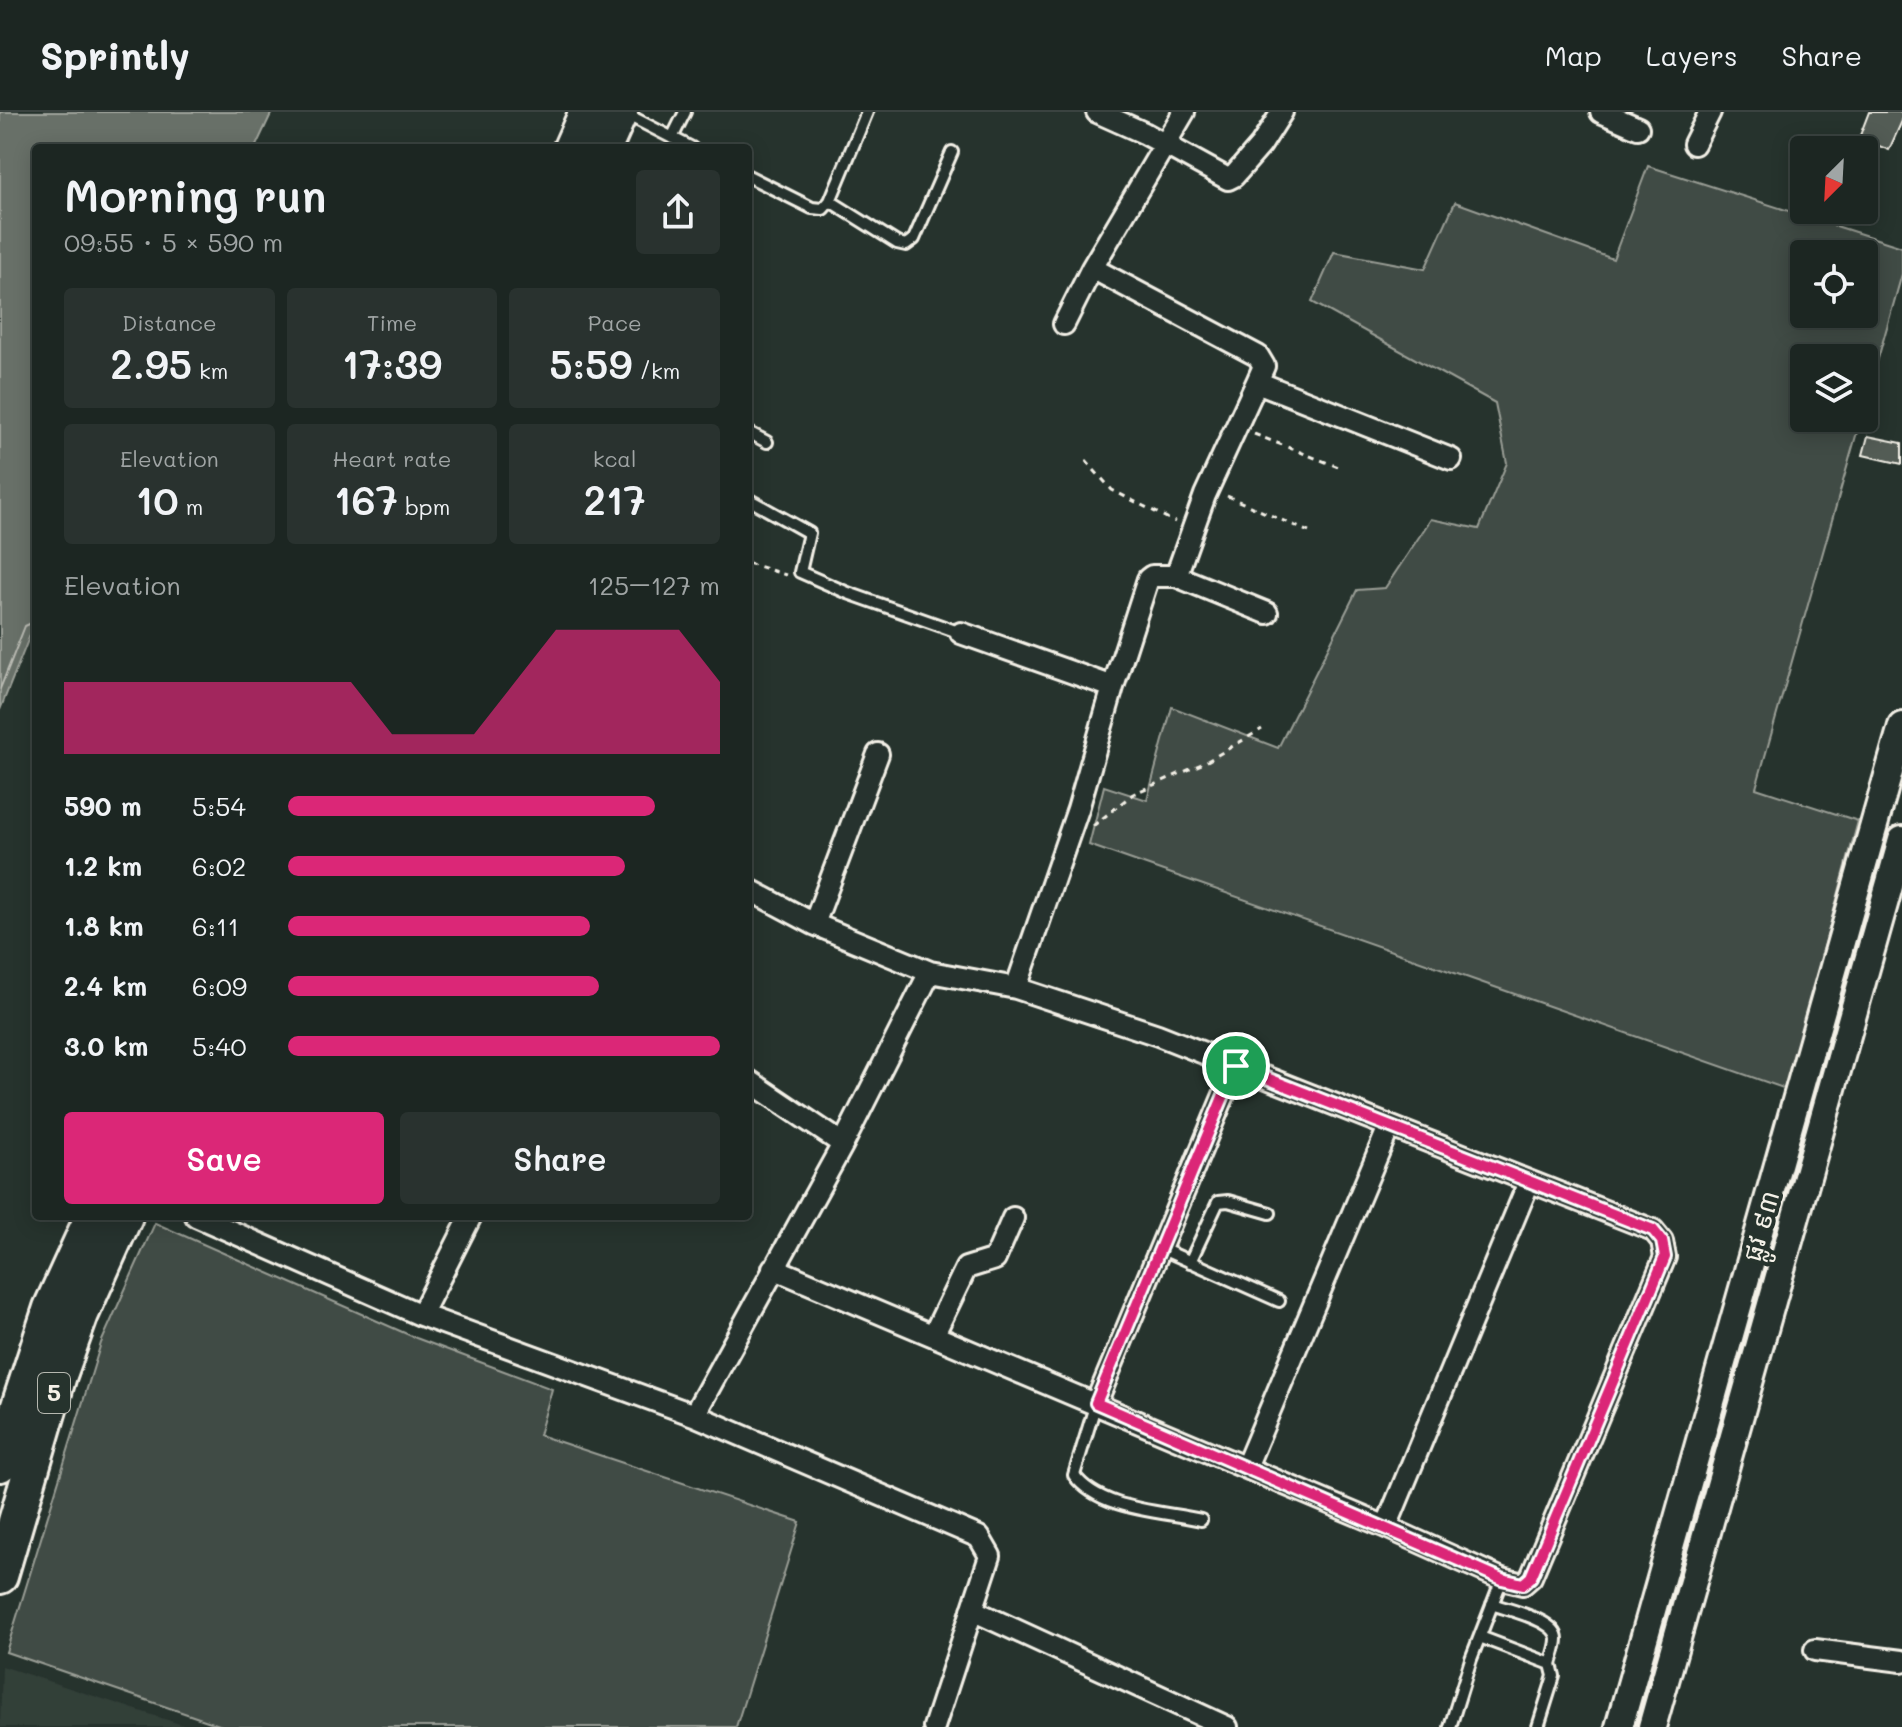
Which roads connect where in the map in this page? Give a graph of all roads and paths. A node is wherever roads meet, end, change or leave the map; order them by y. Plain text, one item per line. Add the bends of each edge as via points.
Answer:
1 (587, 112) edge
2 (620, 112) edge
3 (685, 112) edge
4 (867, 112) edge
5 (1097, 112) edge
6 (1184, 112) edge
7 (1282, 112) edge
8 (1601, 112) edge
9 (1710, 112) edge
10 (1634, 122) edge
11 (672, 138) junction
12 (573, 144) edge
13 (606, 144) edge
14 (684, 144) edge
15 (1165, 144) junction
16 (1694, 144) dead end
17 (952, 152) dead end
18 (752, 178) edge
19 (830, 201) junction
20 (1092, 268) junction
21 (1064, 324) dead end
22 (1257, 382) junction
23 (1236, 427) junction
24 (752, 434) edge
25 (767, 442) dead end
26 (1451, 459) dead end
27 (1086, 461) dead end
28 (1341, 468) dead end
29 (1208, 488) junction
30 (752, 501) edge
31 (1192, 531) junction
32 (1309, 532) dead end
33 (752, 564) edge
34 (800, 572) junction
35 (1176, 576) junction
36 (1267, 613) dead end
37 (961, 633) joint
38 (1113, 687) junction
39 (1902, 726) edge
40 (1262, 729) dead end
41 (878, 754) dead end
42 (1092, 827) dead end
43 (1902, 840) edge
44 (752, 891) edge
45 (814, 924) junction
46 (930, 972) junction
47 (1016, 988) junction
48 (1236, 1066) junction
49 (752, 1083) edge
50 (1389, 1127) junction
51 (843, 1144) junction
52 (1529, 1182) junction
53 (1270, 1213) dead end
54 (1013, 1218) dead end
55 (91, 1220) edge
56 (123, 1220) edge
57 (205, 1220) edge
58 (469, 1220) edge
59 (1162, 1249) junction
60 (1190, 1262) junction
61 (773, 1268) junction
62 (1279, 1301) dead end
63 (421, 1315) junction
64 (934, 1334) junction
65 (1096, 1403) junction
66 (694, 1415) junction
67 (0, 1464) edge
68 (1246, 1467) junction
69 (1201, 1520) dead end
70 (1386, 1527) junction
71 (0, 1576) edge
72 (1502, 1579) junction
73 (1492, 1604) junction
74 (972, 1610) junction
75 (1480, 1637) junction
76 (1815, 1650) dead end
77 (1902, 1661) edge
78 (1551, 1664) junction
79 (934, 1727) edge
80 (1227, 1727) edge
81 (1450, 1727) edge
82 (1538, 1727) edge
83 (1619, 1727) edge
84 (1652, 1727) edge

1 - 12 highway
2 - 11 lane
2 - 13 highway
3 - 11 lane
4 - 19 lane
5 - 15 street
6 - 15 street
7 - 15 street via 1261,145 1228,179
8 - 10 street
9 - 16 street
11 - 14 lane
15 - 20 street
17 - 19 lane via 914,239 906,245
18 - 19 lane via 812,208 823,209
20 - 21 street
20 - 22 street via 1258,356 1264,366
22 - 23 street
22 - 26 street
23 - 28 path
23 - 29 street
24 - 25 lane
27 - 31 path via 1112,490
29 - 31 street
29 - 32 path
30 - 34 lane via 809,533
31 - 35 street
33 - 34 path via 788,576
34 - 37 lane
35 - 36 street
35 - 38 street via 1148,579
37 - 38 street
38 - 47 street via 1078,809
39 - 83 street, ផ្លូវ ៩៣
40 - 42 path via 1204,763 1133,794
41 - 45 street
43 - 84 street, ផ្លូវ ៩៣
44 - 45 street
45 - 46 street
46 - 47 street
46 - 51 street
47 - 48 street
48 - 50 street
48 - 59 street
49 - 51 street
50 - 52 street
50 - 68 street
51 - 61 street
52 - 70 street
52 - 72 street via 1653,1230 1665,1257 1531,1577 1523,1584
53 - 60 lane via 1218,1202
54 - 64 street via 995,1259 966,1268
55 - 67 highway, 5 via 51,1308
56 - 71 highway, 5 via 59,1375
57 - 63 street
58 - 63 street
59 - 60 lane
59 - 65 street
60 - 62 lane
61 - 64 street
61 - 66 street
63 - 66 street
64 - 65 street
65 - 68 street
65 - 69 lane via 1074,1475 1084,1489 1117,1502
66 - 74 street via 979,1537 990,1556
68 - 70 street
70 - 72 street
72 - 73 lane
73 - 75 lane
73 - 78 lane via 1554,1629
74 - 79 street
74 - 80 street
75 - 78 lane
75 - 81 lane
76 - 77 street
78 - 82 lane via 1554,1676

